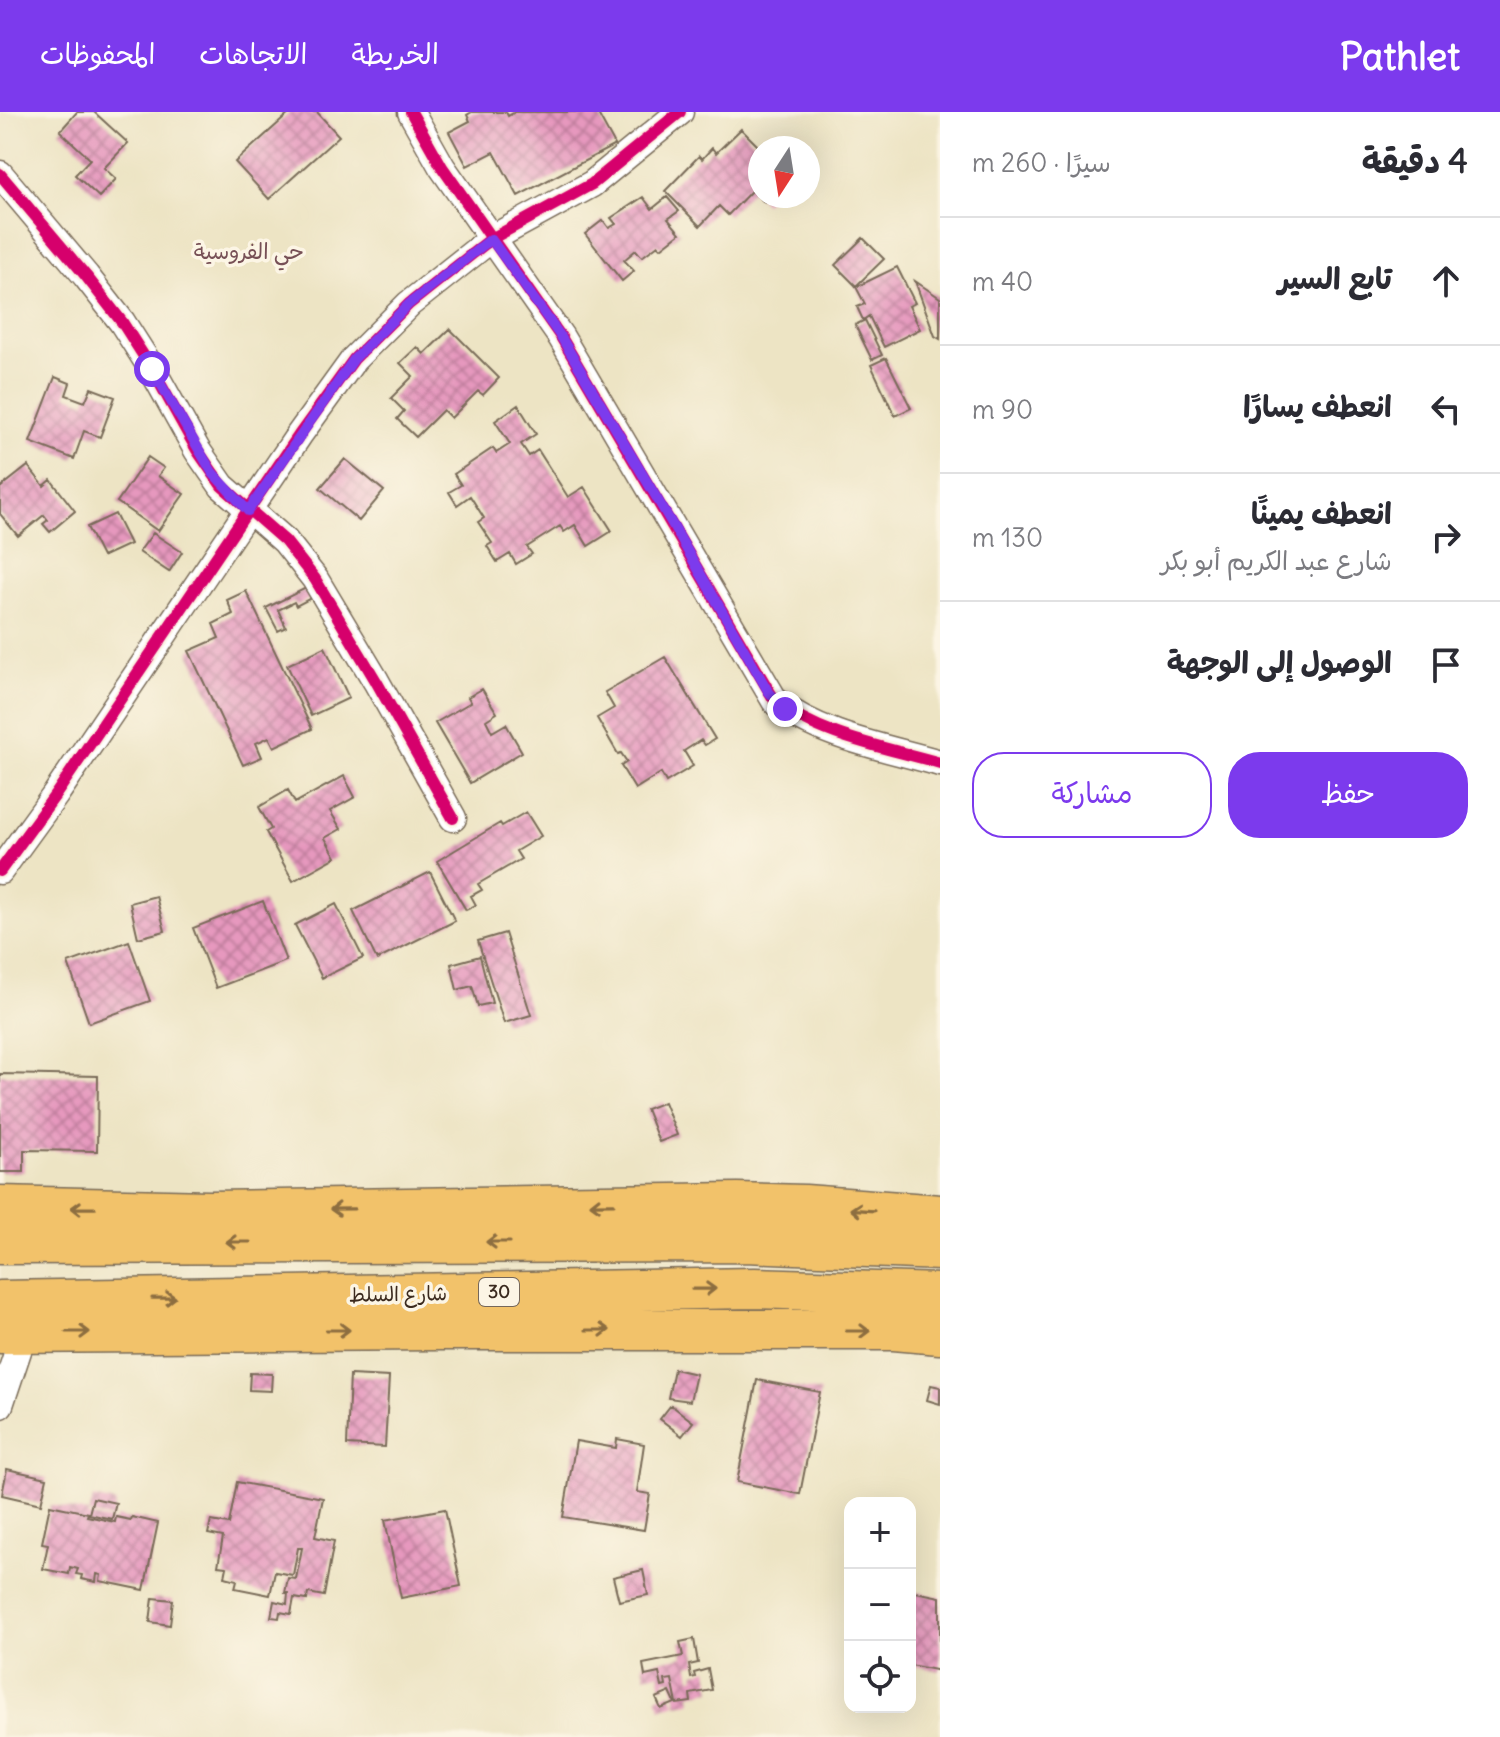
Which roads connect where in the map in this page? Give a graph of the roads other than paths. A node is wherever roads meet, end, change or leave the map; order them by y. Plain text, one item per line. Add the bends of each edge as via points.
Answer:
1 (411, 112) edge
2 (680, 112) edge
3 (0, 174) edge
4 (491, 239) junction
5 (248, 511) junction
6 (940, 763) edge
7 (453, 818) dead end
8 (0, 871) edge
9 (0, 1206) edge
10 (940, 1215) edge
11 (0, 1244) edge
12 (940, 1250) edge
13 (940, 1294) edge
14 (0, 1301) edge
15 (12, 1333) edge
16 (940, 1334) edge
17 (0, 1405) edge

1 - 4 street
2 - 4 street via 592,184
3 - 5 street via 122,322 197,450
4 - 5 street via 409,304 354,359
4 - 6 street via 561,337 775,701 827,729
5 - 7 street via 285,541 315,579
5 - 8 street
10 -> 9 main road via 737,1203 209,1211
12 -> 11 main road via 745,1242
14 -> 13 main road, شارع السلط / 30 via 754,1288
15 -> 16 main road
15 - 17 street

